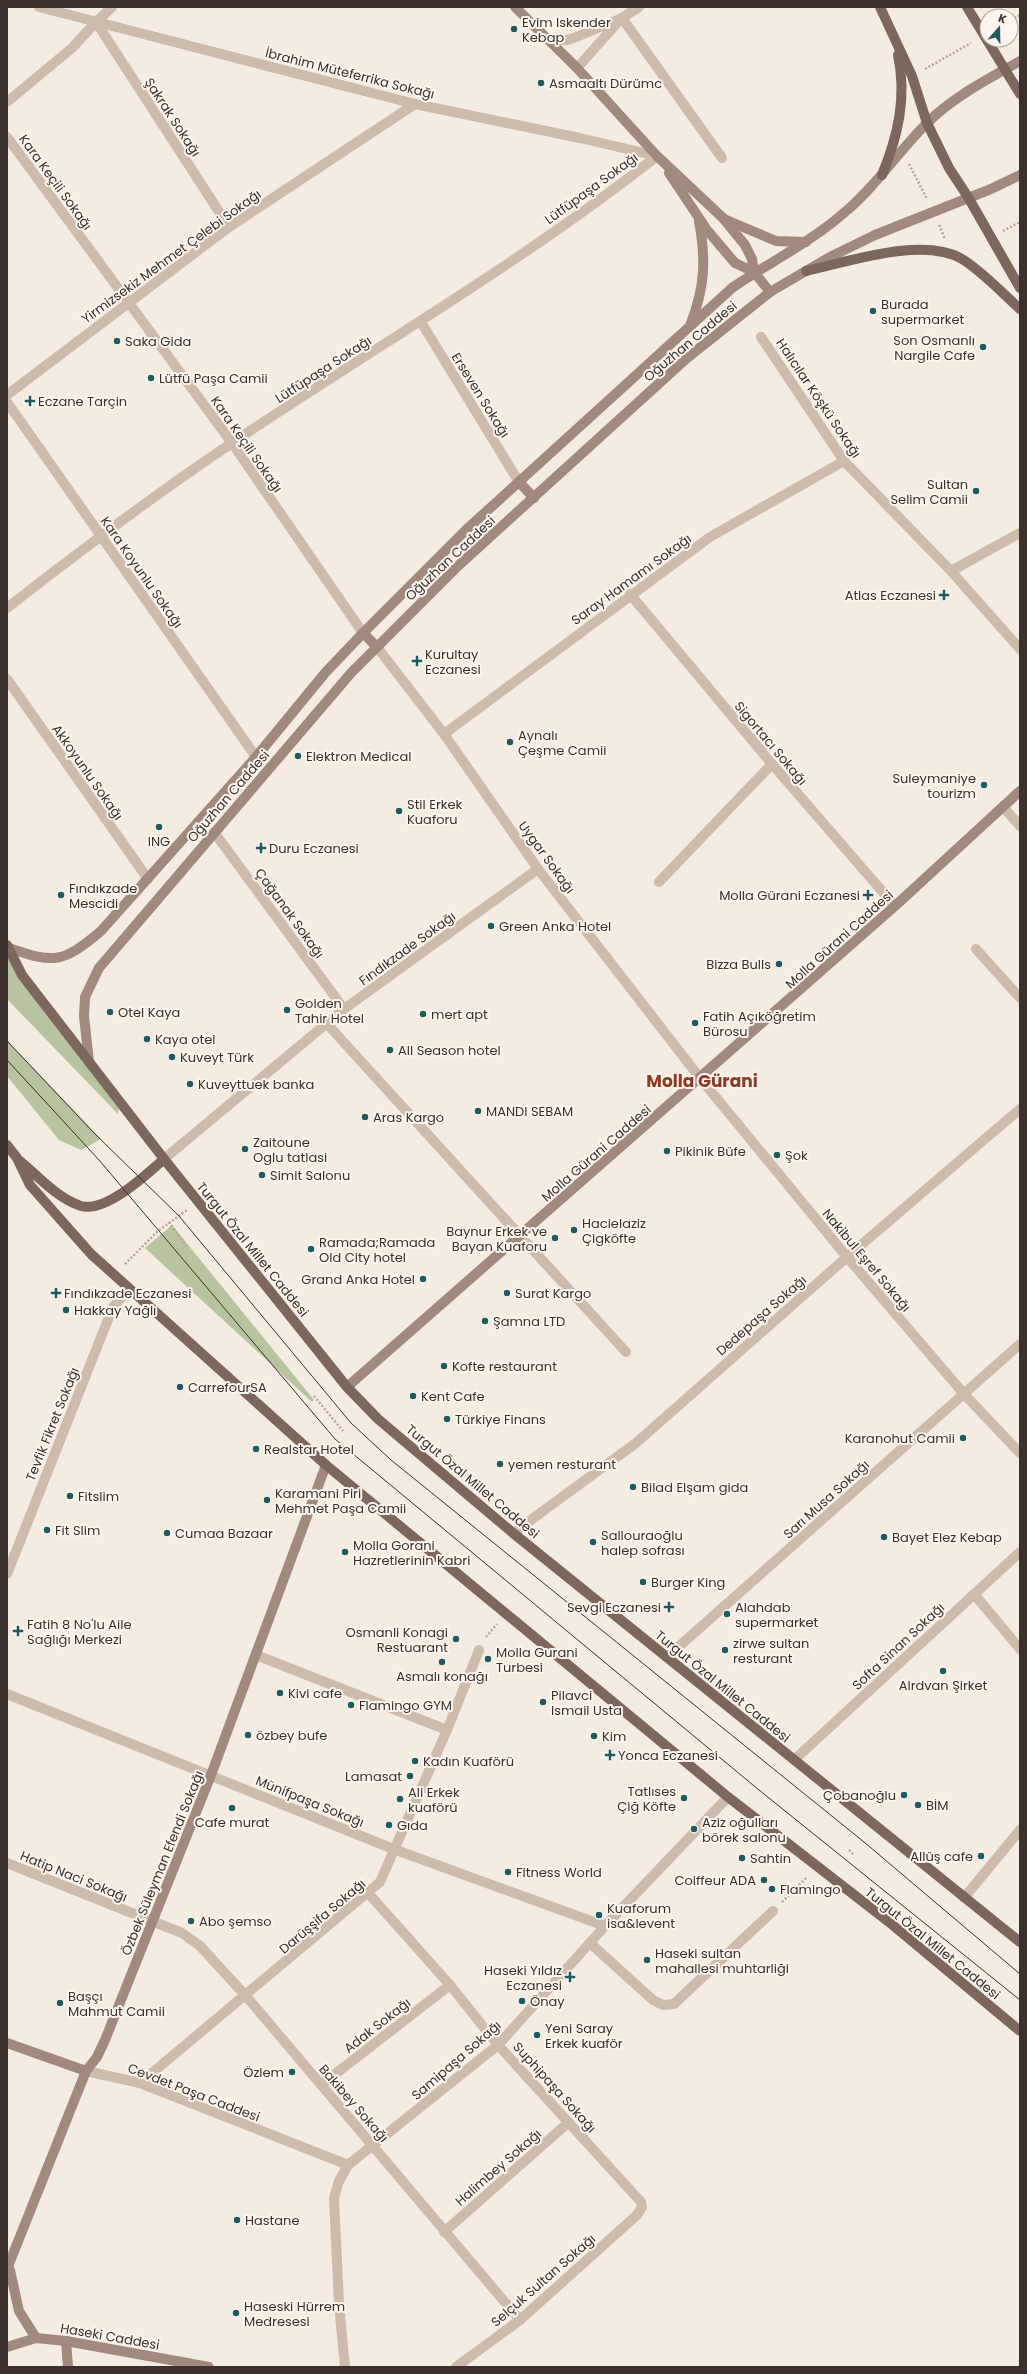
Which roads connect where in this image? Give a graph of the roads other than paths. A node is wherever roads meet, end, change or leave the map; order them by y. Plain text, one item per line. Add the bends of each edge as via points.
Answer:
1 (39, 7) edge
2 (112, 7) edge
3 (515, 7) edge
4 (639, 7) edge
5 (880, 7) edge
6 (967, 7) edge
7 (622, 18) junction
8 (96, 22) junction
9 (979, 27) edge
10 (893, 34) junction
11 (549, 39) junction
12 (992, 48) edge
13 (1020, 62) edge
14 (577, 68) junction
15 (1006, 70) junction
16 (1020, 94) edge
17 (7, 102) edge
18 (415, 104) junction
19 (927, 123) junction
20 (7, 137) edge
21 (657, 156) junction
22 (722, 158) dead end
23 (882, 175) junction
24 (1020, 175) edge
25 (968, 197) junction
26 (698, 216) junction
27 (723, 218) junction
28 (229, 226) junction
29 (808, 242) junction
30 (806, 271) junction
31 (754, 272) junction
32 (1020, 288) edge
33 (770, 292) junction
34 (127, 303) junction
35 (1020, 309) edge
36 (421, 322) junction
37 (690, 326) junction
38 (761, 337) dead end
39 (7, 395) edge
40 (7, 402) edge
41 (232, 443) junction
42 (844, 461) junction
43 (519, 482) junction
44 (534, 498) junction
45 (1020, 532) edge
46 (101, 535) junction
47 (951, 571) junction
48 (630, 594) junction
49 (7, 608) edge
50 (363, 633) junction
51 (377, 647) junction
52 (1020, 649) edge
53 (7, 679) edge
54 (444, 734) junction
55 (256, 757) junction
56 (772, 764) junction
57 (268, 769) junction
58 (1020, 791) edge
59 (1003, 807) junction
60 (1020, 826) edge
61 (214, 832) junction
62 (538, 869) junction
63 (148, 879) junction
64 (658, 882) dead end
65 (895, 906) junction
66 (8, 947) edge
67 (976, 949) dead end
68 (1020, 998) edge
69 (344, 1010) junction
70 (328, 1025) junction
71 (89, 1062) junction
72 (700, 1078) junction
73 (1020, 1109) edge
74 (7, 1145) edge
75 (12, 1157) edge
76 (164, 1159) junction
77 (520, 1238) junction
78 (847, 1257) junction
79 (129, 1289) junction
80 (1020, 1344) edge
81 (626, 1352) dead end
82 (347, 1387) junction
83 (964, 1394) junction
84 (1020, 1453) edge
85 (326, 1465) junction
86 (513, 1533) junction
87 (1020, 1552) edge
88 (7, 1574) edge
89 (974, 1594) junction
90 (1020, 1649) edge
91 (479, 1650) dead end
92 (256, 1655) junction
93 (667, 1657) junction
94 (7, 1694) edge
95 (447, 1730) junction
96 (794, 1760) junction
97 (211, 1775) junction
98 (728, 1797) junction
99 (1020, 1830) edge
100 (396, 1850) junction
101 (7, 1863) edge
102 (369, 1894) junction
103 (964, 1898) junction
104 (774, 1911) road end
105 (153, 1922) junction
106 (605, 1926) junction
107 (1017, 1937) edge
108 (590, 1943) junction
109 (450, 1985) junction
110 (246, 1996) junction
111 (1020, 2031) edge
112 (7, 2043) edge
113 (498, 2045) junction
114 (86, 2071) junction
115 (140, 2083) junction
116 (321, 2085) junction
117 (570, 2122) junction
118 (373, 2146) junction
119 (348, 2165) junction
120 (642, 2207) joint
121 (444, 2232) junction
122 (8, 2262) edge
123 (7, 2278) edge
124 (520, 2320) junction
125 (36, 2338) junction
126 (66, 2341) junction
127 (7, 2347) edge
128 (68, 2367) edge
129 (209, 2367) edge
130 (346, 2367) edge
131 (456, 2367) edge

1 - 8 street, İbrahim Müteferrika Sokağı
2 - 8 street
3 - 11 main road
4 - 7 street
5 - 10 main road
6 - 9 main road
7 - 11 street via 574,38
7 - 14 street
7 - 22 street
8 - 17 street via 72,48
8 - 18 street, İbrahim Müteferrika Sokağı
8 - 28 street, Şakrak Sokağı
10 - 19 main road via 912,76
10 - 23 main road via 902,73 903,94 893,147
11 - 14 main road
12 - 15 main road
13 - 15 main road, Oğuzhan Caddesi
14 - 21 main road
15 - 16 main road
15 - 19 main road, Oğuzhan Caddesi via 961,96
18 - 21 street, İbrahim Müteferrika Sokağı
18 - 28 street, Yirmizsekiz Mehmet Çelebi Sokağı
19 - 23 main road, Oğuzhan Caddesi
19 - 25 main road via 949,168
20 - 34 street, Kara Keçili Sokağı
21 - 26 main road
21 - 27 main road
21 - 36 street, Lütfüpaşa Sokağı via 618,187
23 - 29 main road, Oğuzhan Caddesi via 847,211
24 - 25 main road, Oğuzhan Caddesi
25 - 30 main road, Oğuzhan Caddesi via 874,235
25 - 32 main road
26 - 31 main road via 735,263
26 - 37 main road via 704,247 704,275 700,300
27 - 29 main road via 776,241
27 - 31 main road via 749,252
28 - 34 street, Yirmizsekiz Mehmet Çelebi Sokağı
29 - 31 main road, Oğuzhan Caddesi
30 - 33 main road, Oğuzhan Caddesi
30 - 35 main road via 891,251 942,252 961,258
31 - 33 main road
31 - 37 main road, Oğuzhan Caddesi
33 - 44 main road, Oğuzhan Caddesi via 687,358
34 - 39 street, Yirmizsekiz Mehmet Çelebi Sokağı
34 - 41 street, Kara Keçili Sokağı
36 - 41 street, Lütfüpaşa Sokağı
36 - 43 street, Erseven Sokağı
37 - 43 main road, Oğuzhan Caddesi
38 - 42 street, Halıcılar Köşkü Sokağı
40 - 46 street, Kara Koyunlu Sokağı
41 - 46 street, Lütfüpaşa Sokağı
41 - 50 street, Kara Keçili Sokağı
42 - 47 street, Halıcılar Köşkü Sokağı
42 - 48 street, Saray Hamamı Sokağı via 710,537
43 - 44 main road
43 - 50 main road, Oğuzhan Caddesi via 442,553
44 - 51 main road, Oğuzhan Caddesi via 458,566
45 - 47 street
46 - 49 street, Lütfüpaşa Sokağı
46 - 55 street, Kara Koyunlu Sokağı
47 - 52 street, Halıcılar Köşkü Sokağı
48 - 54 street, Saray Hamamı Sokağı
48 - 56 street, Sigortacı Sokağı
50 - 51 main road
50 - 55 main road, Oğuzhan Caddesi via 325,673
51 - 54 street, Uygar Sokağı
51 - 57 main road, Oğuzhan Caddesi
53 - 63 street, Akkoyunlu Sokağı
54 - 62 street, Uygar Sokağı
55 - 57 main road
55 - 63 main road, Oğuzhan Caddesi
56 - 64 street
56 - 65 street, Sigortacı Sokağı
57 - 61 main road, Oğuzhan Caddesi
58 - 59 main road, Molla Gürani Caddesi
59 - 60 street
59 - 65 main road, Molla Gürani Caddesi
61 - 69 street, Çağanak Sokağı
61 - 71 main road, Oğuzhan Caddesi via 99,968 85,997 84,1016
62 - 69 street, Fındıkzade Sokağı
62 - 72 street, Uygar Sokağı
63 - 66 main road, Oğuzhan Caddesi via 101,931 82,947 52,959 42,959
65 - 72 main road, Molla Gürani Caddesi
66 - 71 main road, Turgut Özal Millet Caddesi via 22,975
67 - 68 street
69 - 70 street, Fındıkzade Sokağı
70 - 76 street, Fındıkzade Sokağı
70 - 77 street
71 - 76 main road, Turgut Özal Millet Caddesi
72 - 77 main road, Molla Gürani Caddesi
72 - 78 street, Nakibul Eşref Sokağı
73 - 78 street, Dedepaşa Sokağı
74 - 75 main road, Turgut Özal Millet Caddesi
75 - 76 main road via 53,1190 82,1206 110,1200 141,1179
75 - 79 main road, Turgut Özal Millet Caddesi via 52,1212
76 - 82 main road, Turgut Özal Millet Caddesi
77 - 81 street
77 - 82 main road, Molla Gürani Caddesi
78 - 83 street, Nakibul Eşref Sokağı
78 - 86 street, Dedepaşa Sokağı via 636,1443
79 - 85 main road, Turgut Özal Millet Caddesi
79 - 88 street, Tevfik Fikret Sokağı via 113,1307
80 - 83 street, Sarı Musa Sokağı
82 - 86 main road, Turgut Özal Millet Caddesi via 378,1419
83 - 84 street, Nakibul Eşref Sokağı
83 - 93 street, Sarı Musa Sokağı
85 - 92 main road, Özbek Süleyman Efendi Sokağı
85 - 98 main road, Turgut Özal Millet Caddesi
86 - 93 main road, Turgut Özal Millet Caddesi
87 - 89 street, Softa Sinan Sokağı
89 - 90 street
89 - 96 street, Softa Sinan Sokağı
91 - 95 street, Darüşşifa Sokağı
92 - 95 street
92 - 97 main road, Özbek Süleyman Efendi Sokağı
93 - 96 main road, Turgut Özal Millet Caddesi
94 - 97 street, Münifpaşa Sokağı
95 - 100 street, Darüşşifa Sokağı
96 - 103 main road, Turgut Özal Millet Caddesi
97 - 100 street, Münifpaşa Sokağı
97 - 105 main road, Özbek Süleyman Efendi Sokağı
98 - 106 street, Samipaşa Sokağı
98 - 111 main road, Turgut Özal Millet Caddesi via 889,1922
99 - 103 street
100 - 102 street, Darüşşifa Sokağı via 380,1882
100 - 106 street, Münifpaşa Sokağı
101 - 105 street, Hatip Naci Sokağı
102 - 109 street, Suphipaşa Sokağı
102 - 110 street, Darüşşifa Sokağı
103 - 107 main road, Turgut Özal Millet Caddesi
104 - 108 street via 674,2004 664,2005 653,2000
105 - 110 street, Bakibey Sokağı via 182,1933 200,1946
105 - 114 main road, Özbek Süleyman Efendi Sokağı via 105,2040 97,2057
106 - 108 street, Samipaşa Sokağı
108 - 113 street, Samipaşa Sokağı
109 - 113 street, Suphipaşa Sokağı
109 - 116 street, Adak Sokağı
110 - 115 street, Darüşşifa Sokağı
110 - 116 street, Bakibey Sokağı
112 - 114 main road, Cevdet Paşa Caddesi
113 - 117 street, Suphipaşa Sokağı
113 - 118 street, Samipaşa Sokağı
114 - 115 street, Cevdet Paşa Caddesi
114 - 122 main road, Özbek Süleyman Efendi Sokağı
115 - 119 street, Cevdet Paşa Caddesi
116 - 118 street, Bakibey Sokağı
117 - 120 street, Suphipaşa Sokağı via 641,2202
117 - 121 street, Halimbey Sokağı
118 - 119 street, Samipaşa Sokağı
118 - 121 street, Bakibey Sokağı
119 - 130 street, Samipaşa Sokağı via 339,2181 334,2198 339,2304
120 - 124 street, Selçuk Sultan Sokağı via 637,2215
121 - 124 street, Bakibey Sokağı
122 - 123 main road, Özbek Süleyman Efendi Sokağı
122 - 125 main road via 19,2311
124 - 131 street, Selçuk Sultan Sokağı
125 - 126 main road, Haseki Caddesi
125 - 127 main road, Haseki Caddesi
126 - 128 main road
126 - 129 main road, Haseki Caddesi

